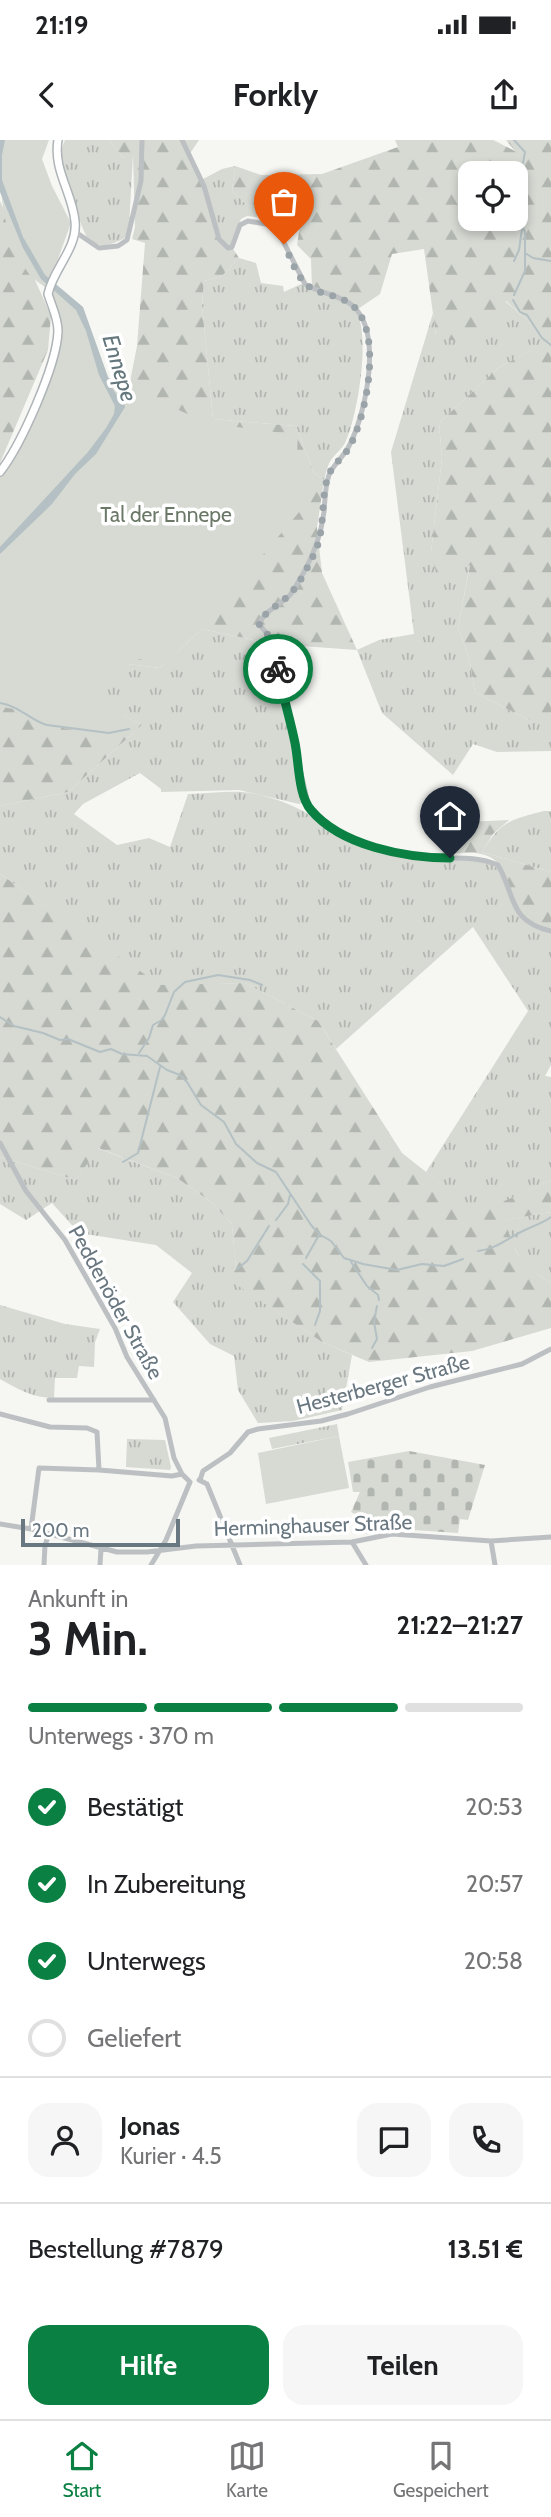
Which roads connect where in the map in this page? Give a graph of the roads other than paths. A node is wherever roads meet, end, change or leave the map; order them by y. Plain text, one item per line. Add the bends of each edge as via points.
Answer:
1 (58, 140) edge
2 (142, 140) edge
3 (182, 140) edge
4 (75, 232) junction
5 (0, 472) edge
6 (551, 931) edge
7 (0, 1143) edge
8 (551, 1349) edge
9 (49, 1400) dead end
10 (154, 1400) junction
11 (0, 1414) edge
12 (99, 1470) junction
13 (181, 1474) junction
14 (200, 1480) junction
15 (190, 1482) junction
16 (0, 1524) edge
17 (31, 1529) junction
18 (49, 1534) junction
19 (551, 1537) edge
20 (491, 1541) junction
21 (352, 1542) junction
22 (233, 1545) junction
23 (101, 1549) junction
24 (161, 1550) junction
25 (44, 1565) edge
26 (100, 1565) edge
27 (151, 1565) edge
28 (240, 1565) edge
29 (366, 1565) edge
30 (495, 1565) edge

1 - 4 street via 57,164
2 - 4 street via 141,181 127,240 99,248
3 - 6 street via 204,186 223,245 232,247 240,225 248,221 271,225 305,284 348,302 361,314 367,336 370,356 362,411 348,448 328,478 315,552 291,593 259,624 276,645 309,808 349,837 381,849 425,858 485,859 498,865 519,915
4 - 5 street via 49,289 57,320 56,346 35,403
7 - 10 street, Peddenöder Straße via 26,1191 65,1240
8 - 14 street, Hesterberger Straße via 522,1364 348,1414 248,1432 230,1453 203,1471
9 - 10 street
10 - 13 street, Peddenöder Straße via 165,1418
11 - 12 street via 50,1427 97,1432
12 - 13 street
12 - 17 street via 39,1468
13 - 15 street
14 - 15 street
14 - 22 street via 208,1484
15 - 24 street
16 - 17 street, Herminghauser Straße
17 - 18 street, Herminghauser Straße
18 - 23 street, Herminghauser Straße
18 - 25 street
19 - 20 street, Herminghauser Straße
20 - 21 street, Herminghauser Straße via 392,1534
20 - 30 street
21 - 22 street, Herminghauser Straße
21 - 29 street
22 - 24 street, Herminghauser Straße
22 - 28 street
23 - 24 street, Herminghauser Straße
23 - 26 street
24 - 27 street

